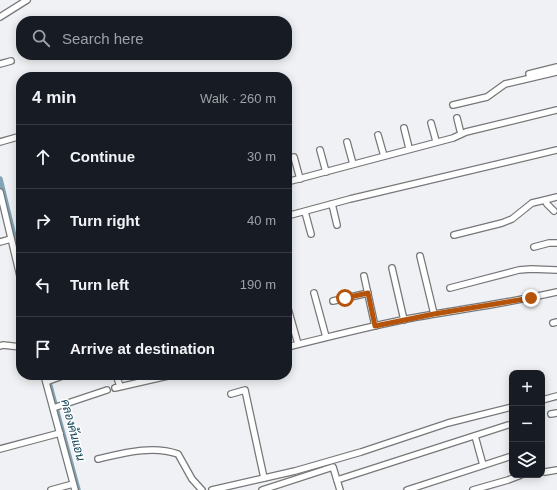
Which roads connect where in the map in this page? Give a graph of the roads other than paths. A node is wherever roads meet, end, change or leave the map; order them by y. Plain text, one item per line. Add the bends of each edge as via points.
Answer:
1 (27, 0) edge
2 (0, 17) edge
3 (11, 61) dead end
4 (0, 64) edge
5 (557, 67) edge
6 (557, 72) edge
7 (529, 74) dead end
8 (453, 106) dead end
9 (557, 110) edge
10 (457, 118) dead end
11 (431, 123) dead end
12 (404, 128) dead end
13 (378, 134) dead end
14 (461, 134) junction
15 (16, 138) edge
16 (436, 141) junction
17 (1, 142) edge
18 (347, 142) dead end
19 (409, 148) junction
20 (320, 150) dead end
21 (557, 150) edge
22 (384, 156) junction
23 (294, 157) dead end
24 (353, 164) junction
25 (326, 172) junction
26 (300, 179) junction
27 (292, 181) edge
28 (0, 192) edge
29 (557, 197) edge
30 (545, 200) junction
31 (1, 204) edge
32 (332, 204) junction
33 (554, 211) dead end
34 (305, 212) junction
35 (292, 215) edge
36 (337, 225) dead end
37 (311, 234) dead end
38 (454, 235) dead end
39 (11, 239) junction
40 (0, 242) edge
41 (557, 243) edge
42 (534, 247) dead end
43 (420, 256) dead end
44 (16, 260) edge
45 (392, 268) dead end
46 (557, 270) edge
47 (364, 276) dead end
48 (450, 288) dead end
49 (557, 292) edge
50 (314, 293) dead end
51 (368, 293) junction
52 (333, 301) dead end
53 (434, 314) junction
54 (404, 320) junction
55 (292, 323) edge
56 (375, 326) junction
57 (326, 337) junction
58 (1, 344) edge
59 (298, 344) junction
60 (16, 346) edge
61 (292, 346) edge
62 (51, 380) edge
63 (116, 380) edge
64 (141, 380) edge
65 (46, 382) joint
66 (107, 390) dead end
67 (231, 394) dead end
68 (557, 396) edge
69 (545, 399) edge
70 (53, 408) junction
71 (509, 408) edge
72 (508, 425) dead end
73 (60, 433) junction
74 (475, 436) junction
75 (0, 449) edge
76 (509, 457) edge
77 (98, 459) dead end
78 (483, 465) junction
79 (557, 470) edge
80 (545, 472) edge
81 (264, 478) junction
82 (513, 478) edge
83 (337, 480) junction
84 (74, 487) edge
85 (51, 490) edge
86 (202, 490) edge
87 (212, 490) edge
88 (262, 490) edge
89 (340, 490) edge
90 (407, 490) edge
91 (473, 490) edge

1 - 2 street
3 - 4 street
5 - 7 street
6 - 8 street via 505,84 487,97
9 - 14 street
10 - 14 street
11 - 16 street
12 - 19 street
13 - 22 street
14 - 16 street
15 - 17 street
16 - 19 street
18 - 24 street
19 - 22 street
20 - 25 street
21 - 32 street
22 - 24 street
23 - 26 street
24 - 25 street
25 - 26 street
26 - 27 street
28 - 31 street
29 - 30 street
30 - 33 street
30 - 38 street via 532,203 512,219 502,223
31 - 39 street
32 - 34 street
32 - 36 street
34 - 35 street
34 - 37 street
39 - 40 street
39 - 44 street
41 - 42 street
43 - 53 street
45 - 54 street
46 - 48 street via 519,270
47 - 51 street
49 - 53 street
50 - 57 street
51 - 52 street
51 - 56 street
53 - 54 street
54 - 56 street
55 - 59 street
56 - 57 street
57 - 59 street
58 - 60 street
59 - 61 street
62 - 65 street
63 - 64 street via 117,387
65 - 70 street
66 - 70 street
67 - 81 street via 245,390
68 - 69 street
70 - 73 street
71 - 81 street via 448,423 361,452
72 - 74 street
73 - 75 street
73 - 84 street
74 - 78 street
74 - 83 street
76 - 78 street
77 - 86 street via 136,451 168,451 178,454 196,485
78 - 90 street
79 - 80 street
81 - 87 street
82 - 91 street
83 - 88 street via 333,467
83 - 89 street
84 - 85 street

